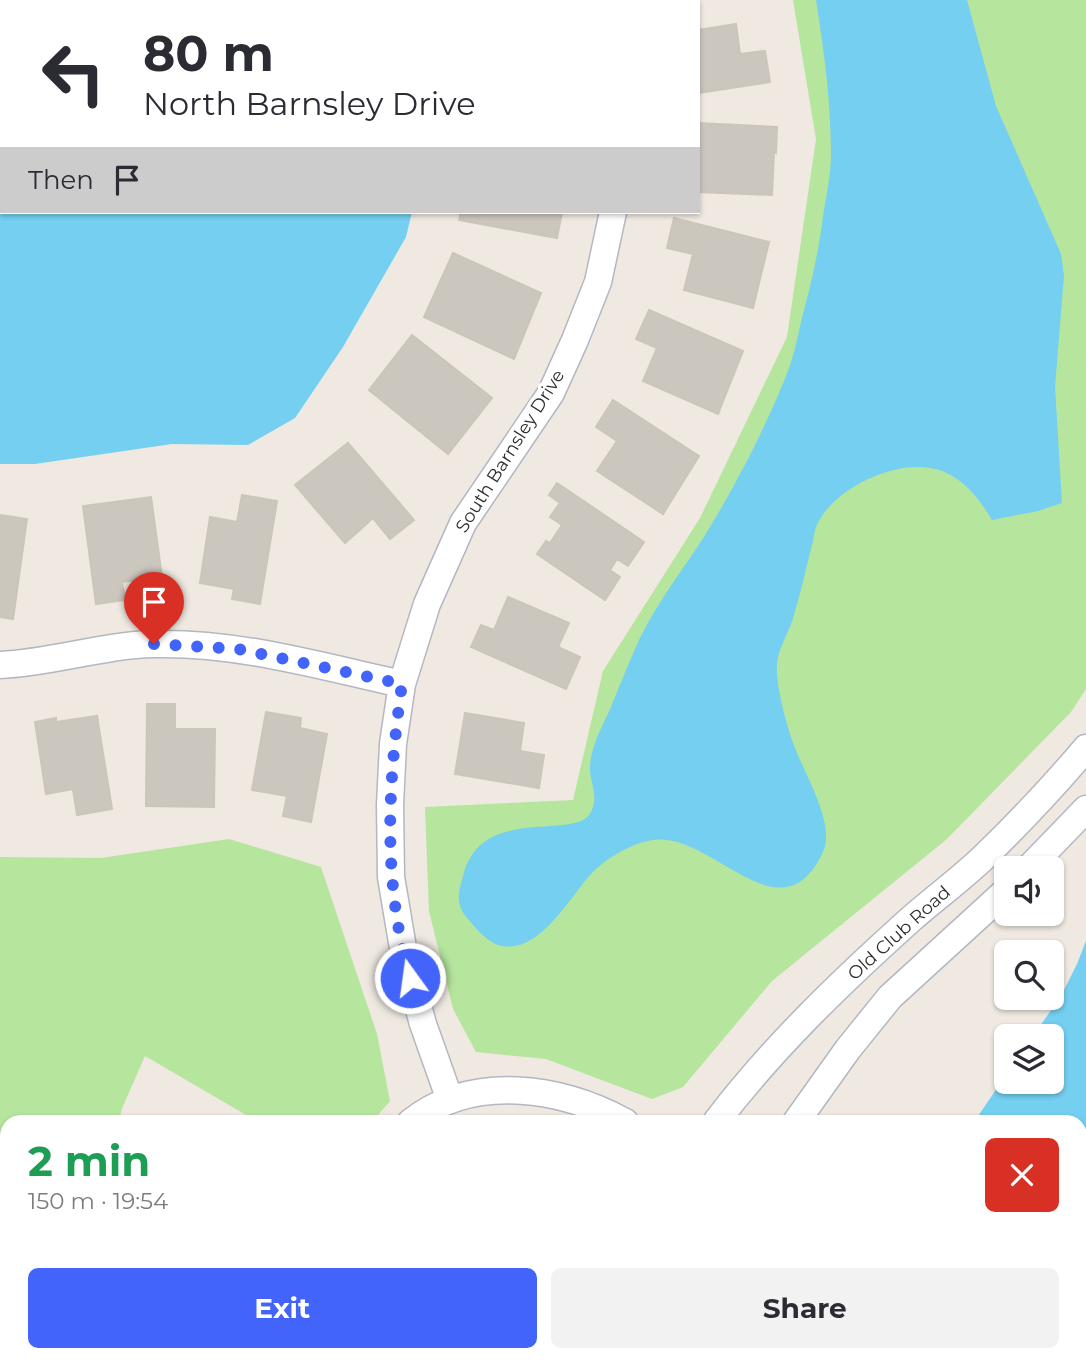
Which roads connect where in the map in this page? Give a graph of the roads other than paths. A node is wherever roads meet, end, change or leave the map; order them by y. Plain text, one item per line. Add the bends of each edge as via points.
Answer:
1 (613, 214) edge
2 (0, 665) edge
3 (402, 684) junction
4 (1086, 748) edge
5 (1086, 809) edge
6 (1041, 856) edge
7 (994, 902) edge
8 (450, 1100) junction
9 (423, 1115) edge
10 (609, 1115) edge
11 (721, 1115) edge
12 (801, 1115) edge

1 - 3 street, South Barnsley Drive via 598,282 575,340 551,393 463,523 427,604
2 - 3 street via 166,645 238,649
3 - 8 street, South Barnsley Drive via 393,744 390,877 404,954
4 - 11 street, Old Club Road via 982,859 807,1017
5 - 6 street
7 - 12 street via 890,998
8 - 9 street
8 - 10 street via 524,1089 569,1097

